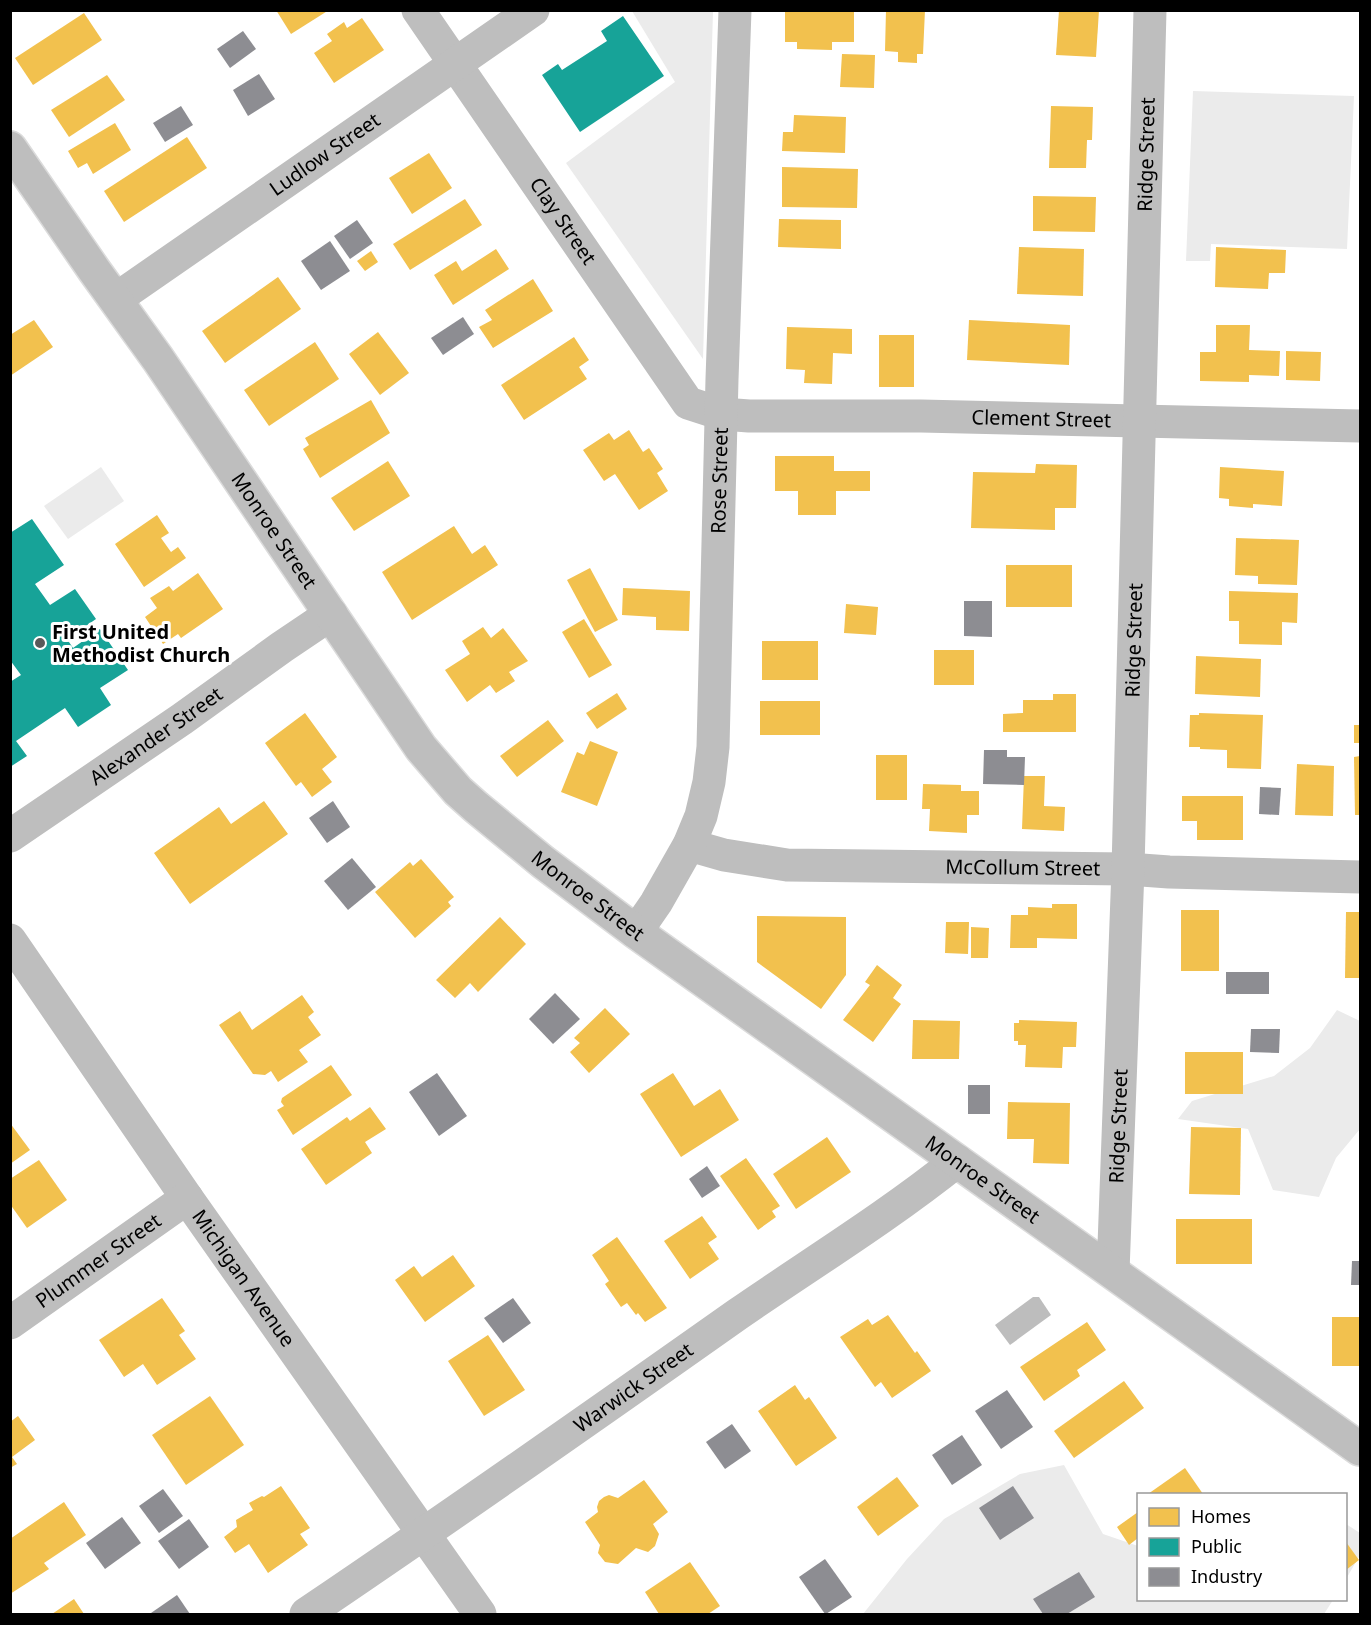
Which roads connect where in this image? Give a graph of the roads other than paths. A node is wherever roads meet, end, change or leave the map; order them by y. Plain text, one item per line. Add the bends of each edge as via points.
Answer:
1 (418, 10) edge
2 (533, 10) edge
3 (735, 10) edge
4 (1150, 10) edge
5 (456, 64) junction
6 (10, 148) edge
7 (116, 299) junction
8 (722, 414) junction
9 (1139, 420) junction
10 (1360, 426) edge
11 (331, 614) junction
12 (10, 836) edge
13 (689, 845) junction
14 (1128, 869) junction
15 (1360, 877) edge
16 (636, 932) junction
17 (10, 940) edge
18 (957, 1161) junction
19 (187, 1198) junction
20 (1113, 1272) junction
21 (10, 1323) edge
22 (1360, 1449) edge
23 (425, 1534) junction
24 (306, 1614) edge
25 (480, 1614) edge

1 - 5 street, Clay Street
2 - 5 street, Ludlow Street
3 - 8 street, Rose Street
4 - 9 street, Ridge Street
5 - 7 street, Ludlow Street
5 - 8 street, Clay Street via 688,403
6 - 7 street, Monroe Street
7 - 11 street, Monroe Street
8 - 9 street, Clement Street
8 - 13 street, Rose Street via 713,747 701,816
9 - 10 street, Clement Street
9 - 14 street, Ridge Street
11 - 12 street, Alexander Street
11 - 16 street, Monroe Street via 421,748 458,791
13 - 14 street, McCollum Street via 724,855 787,864
13 - 16 street, Rose Street
14 - 15 street, McCollum Street
14 - 20 street, Ridge Street
16 - 18 street, Monroe Street
17 - 19 street, Michigan Avenue
18 - 20 street, Monroe Street
18 - 23 street, Warwick Street via 916,1194
19 - 21 street, Plummer Street
19 - 23 street, Michigan Avenue
20 - 22 street, Monroe Street
23 - 24 street, Warwick Street
23 - 25 street, Michigan Avenue

